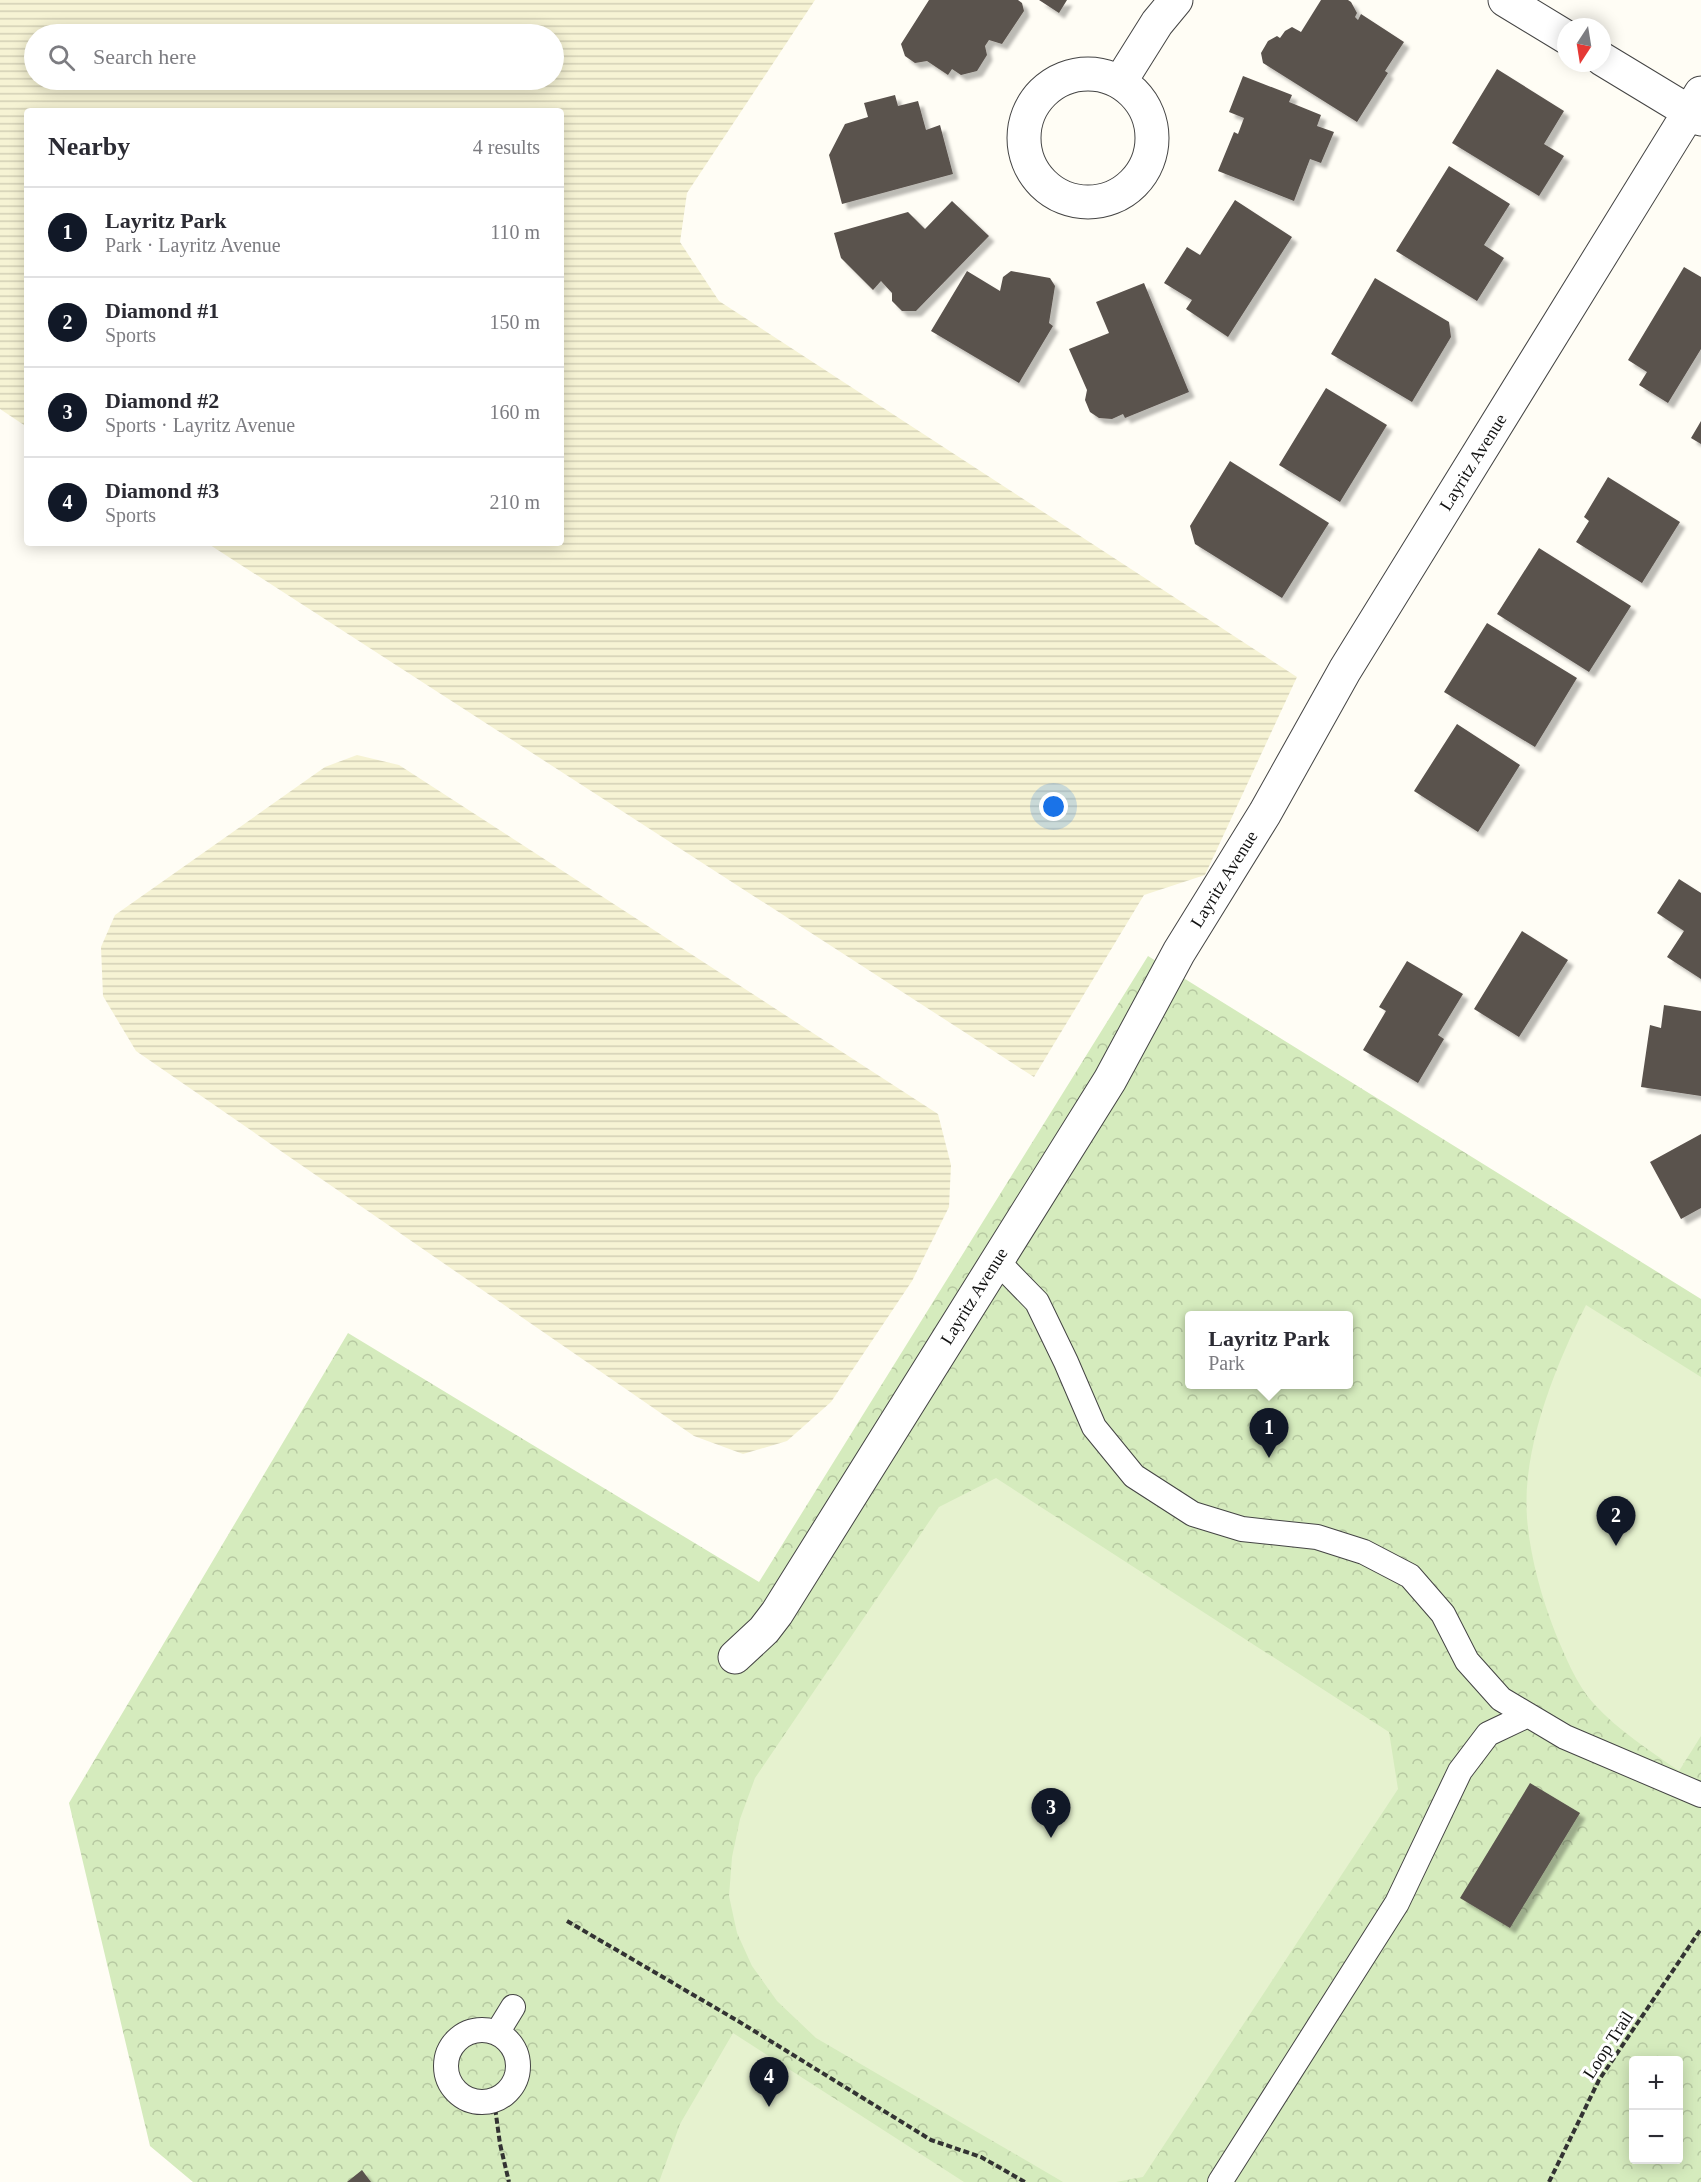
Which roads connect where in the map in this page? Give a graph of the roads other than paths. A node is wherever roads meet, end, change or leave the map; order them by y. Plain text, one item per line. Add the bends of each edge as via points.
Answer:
1 (1176, 0) edge
2 (1505, 0) edge
3 (1557, 32) edge
4 (1611, 64) edge
5 (1120, 82) dead end
6 (1697, 108) edge
7 (997, 1261) junction
8 (735, 1657) dead end
9 (1528, 1715) junction
10 (1701, 1795) edge
11 (513, 2007) dead end
12 (497, 2033) junction
13 (1221, 2182) edge

1 - 5 street
2 - 3 street
4 - 6 street
6 - 7 street, Layritz Avenue via 1345,670 1265,813 1179,952 1110,1080
7 - 8 street, Layritz Avenue via 777,1613
7 - 9 lane via 1037,1302 1094,1427 1134,1476 1194,1514 1242,1529 1317,1537 1364,1552 1410,1576 1443,1614 1467,1661 1501,1699
9 - 10 lane via 1565,1737
9 - 13 lane via 1488,1734 1460,1771 1397,1903
11 - 12 lane
12 - 12 lane via 484,2029 470,2031 449,2050 445,2064 448,2078 455,2091 466,2099 480,2103 494,2100 515,2082 517,2054 509,2041

